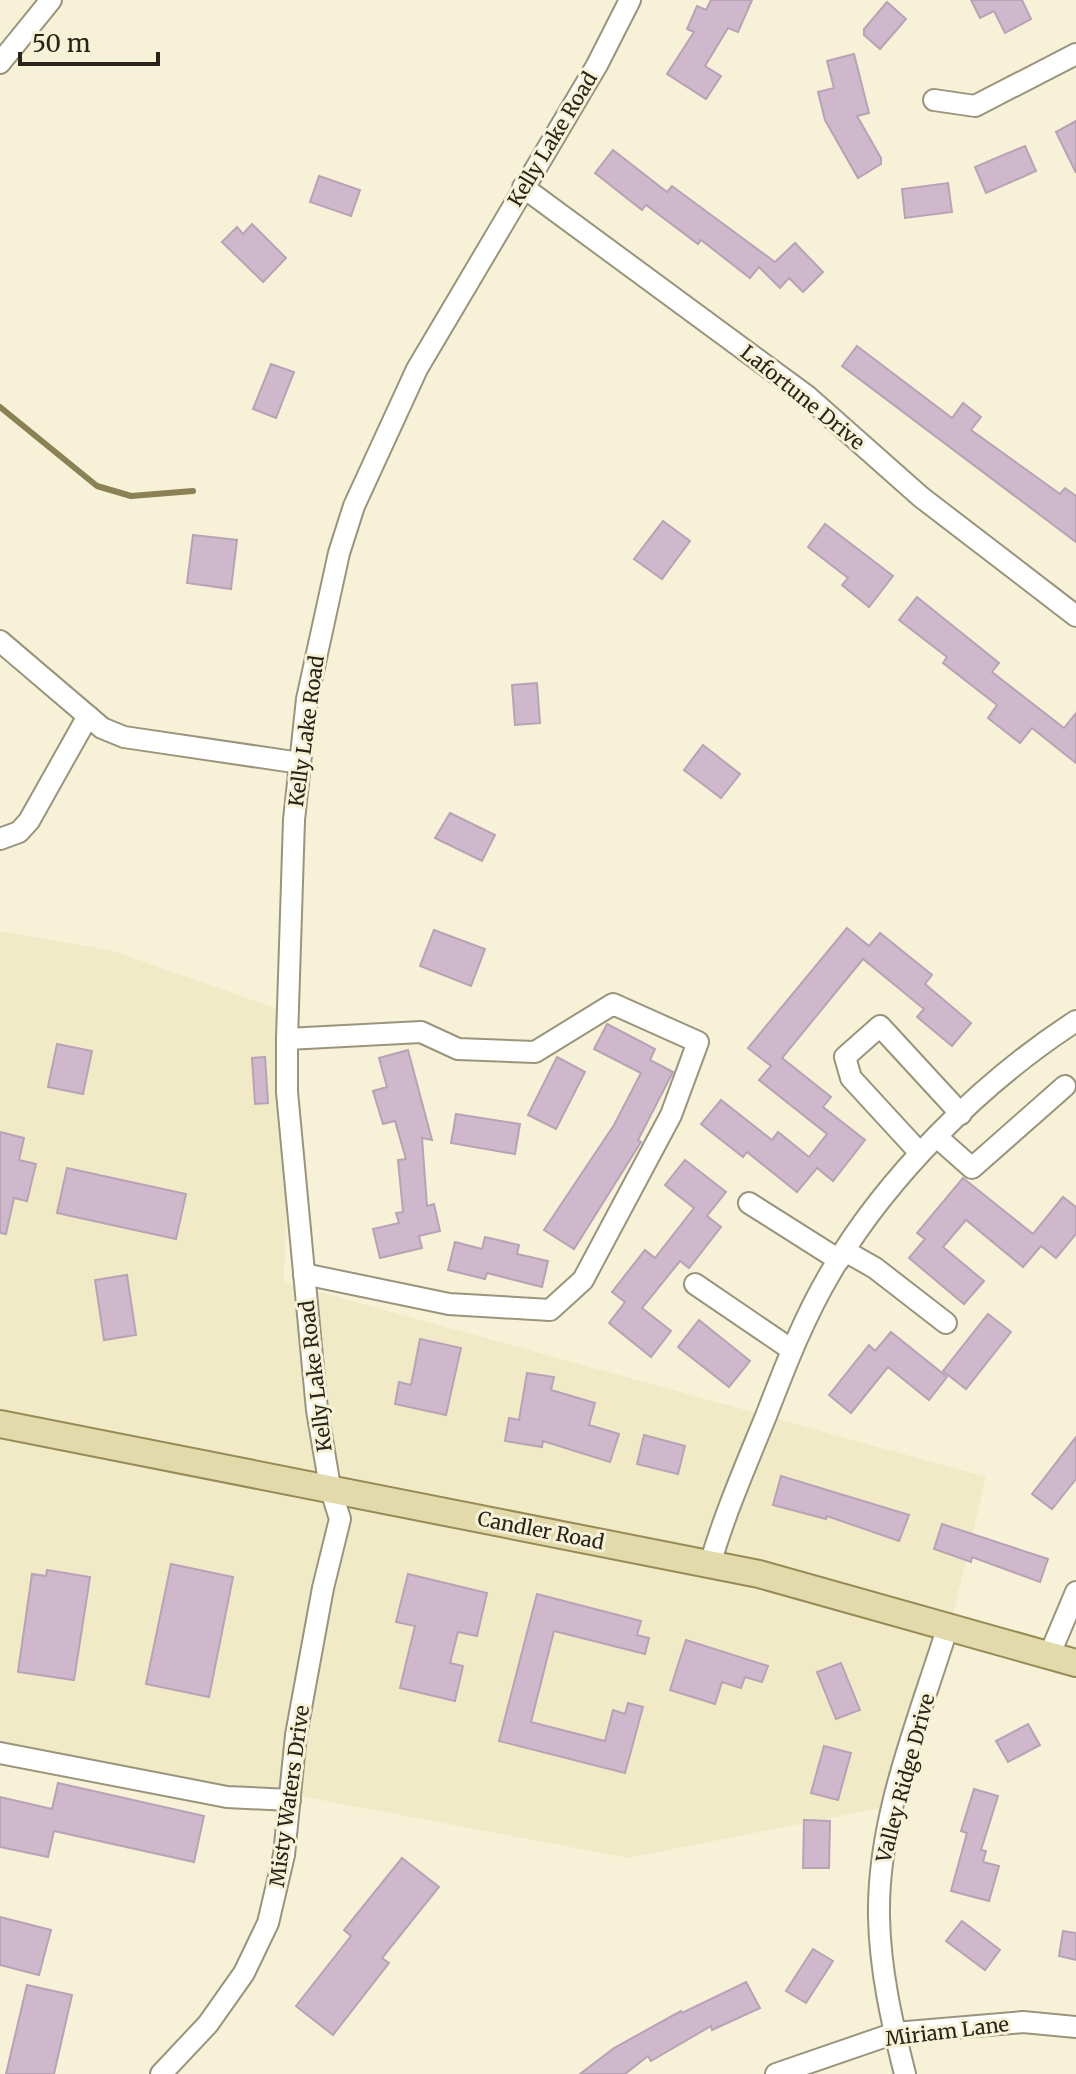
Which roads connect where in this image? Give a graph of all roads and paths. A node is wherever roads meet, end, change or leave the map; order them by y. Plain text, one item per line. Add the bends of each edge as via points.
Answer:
1 (51, 0) edge
2 (630, 0) edge
3 (1076, 54) edge
4 (0, 63) edge
5 (934, 100) dead end
6 (523, 187) junction
7 (1076, 616) edge
8 (0, 641) edge
9 (88, 716) junction
10 (300, 763) junction
11 (0, 839) edge
12 (1076, 1021) edge
13 (287, 1039) junction
14 (1065, 1086) dead end
15 (961, 1114) junction
16 (937, 1137) junction
17 (920, 1153) junction
18 (749, 1203) dead end
19 (842, 1256) junction
20 (304, 1274) junction
21 (695, 1284) dead end
22 (946, 1323) dead end
23 (792, 1350) junction
24 (0, 1424) edge
25 (330, 1487) junction
26 (710, 1564) junction
27 (1076, 1592) edge
28 (948, 1626) junction
29 (1049, 1656) junction
30 (1076, 1663) edge
31 (0, 1753) edge
32 (290, 1800) junction
33 (1076, 2027) edge
34 (895, 2033) junction
35 (161, 2074) edge
36 (776, 2074) edge
37 (905, 2074) edge

1 - 4 street
2 - 6 street, Kelly Lake Road
3 - 5 street via 975,106
6 - 7 street, Lafortune Drive via 807,396 921,497
6 - 10 street, Kelly Lake Road via 417,369 354,506 307,699
8 - 9 street
9 - 10 street via 124,737
9 - 11 street via 29,821 19,832
10 - 13 street, Kelly Lake Road
12 - 15 street
13 - 20 street, Kelly Lake Road
13 - 20 street via 421,1032 458,1049 535,1052 613,1004 698,1042 671,1115 583,1280 550,1310 449,1304
14 - 16 street via 972,1168
15 - 16 street
15 - 17 street via 880,1026 845,1057 851,1078
16 - 17 street
17 - 19 street
18 - 19 street
19 - 22 street via 875,1268
19 - 23 street
20 - 25 street, Kelly Lake Road
21 - 23 street
23 - 26 street
24 - 25 main road, Candler Road
25 - 26 main road, Candler Road
25 - 32 street, Misty Waters Drive via 340,1519 296,1735
26 - 28 main road, Candler Road
27 - 29 street
28 - 29 main road, Candler Road
28 - 34 street, Valley Ridge Drive via 881,1866 880,1933
29 - 30 main road, Candler Road
31 - 32 street via 227,1797
32 - 35 street, Misty Waters Drive via 268,1923 244,1973 208,2024
33 - 34 street, Miriam Lane via 1023,2022
34 - 36 street, Miriam Lane
34 - 37 street, Valley Ridge Drive

